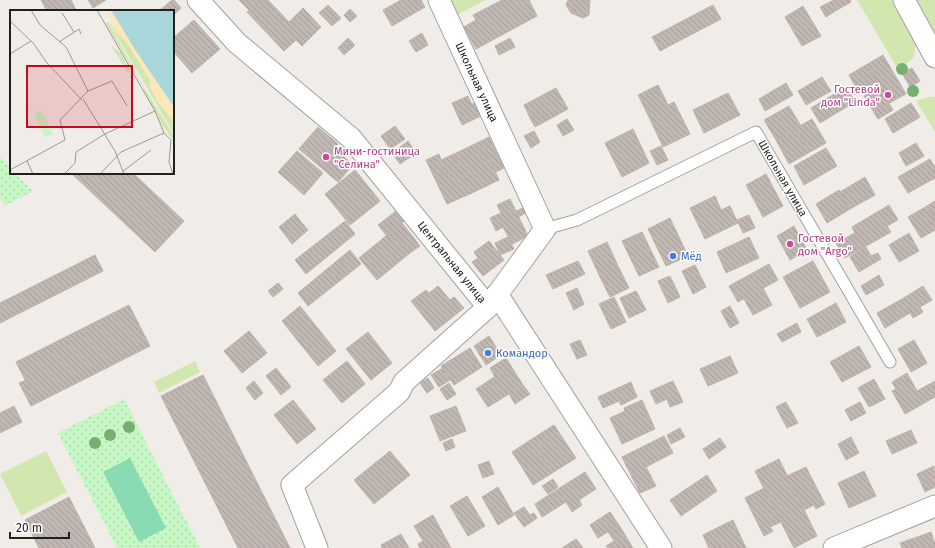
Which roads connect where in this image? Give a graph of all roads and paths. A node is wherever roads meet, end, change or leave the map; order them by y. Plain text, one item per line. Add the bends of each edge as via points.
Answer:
1 (198, 0) edge
2 (439, 0) edge
3 (904, 0) edge
4 (935, 57) edge
5 (545, 229) junction
6 (493, 301) junction
7 (890, 362) dead end
8 (935, 506) edge
9 (317, 548) edge
10 (661, 548) edge
11 (834, 548) edge

1 - 6 street, Центральная улица via 237,43 351,138
2 - 5 street, Школьная улица
3 - 4 street
5 - 6 street
5 - 7 lane, Школьная улица via 577,220 756,132
6 - 9 street, Центральная улица via 404,382 399,392 292,485
6 - 10 street, Центральная улица
8 - 11 street

